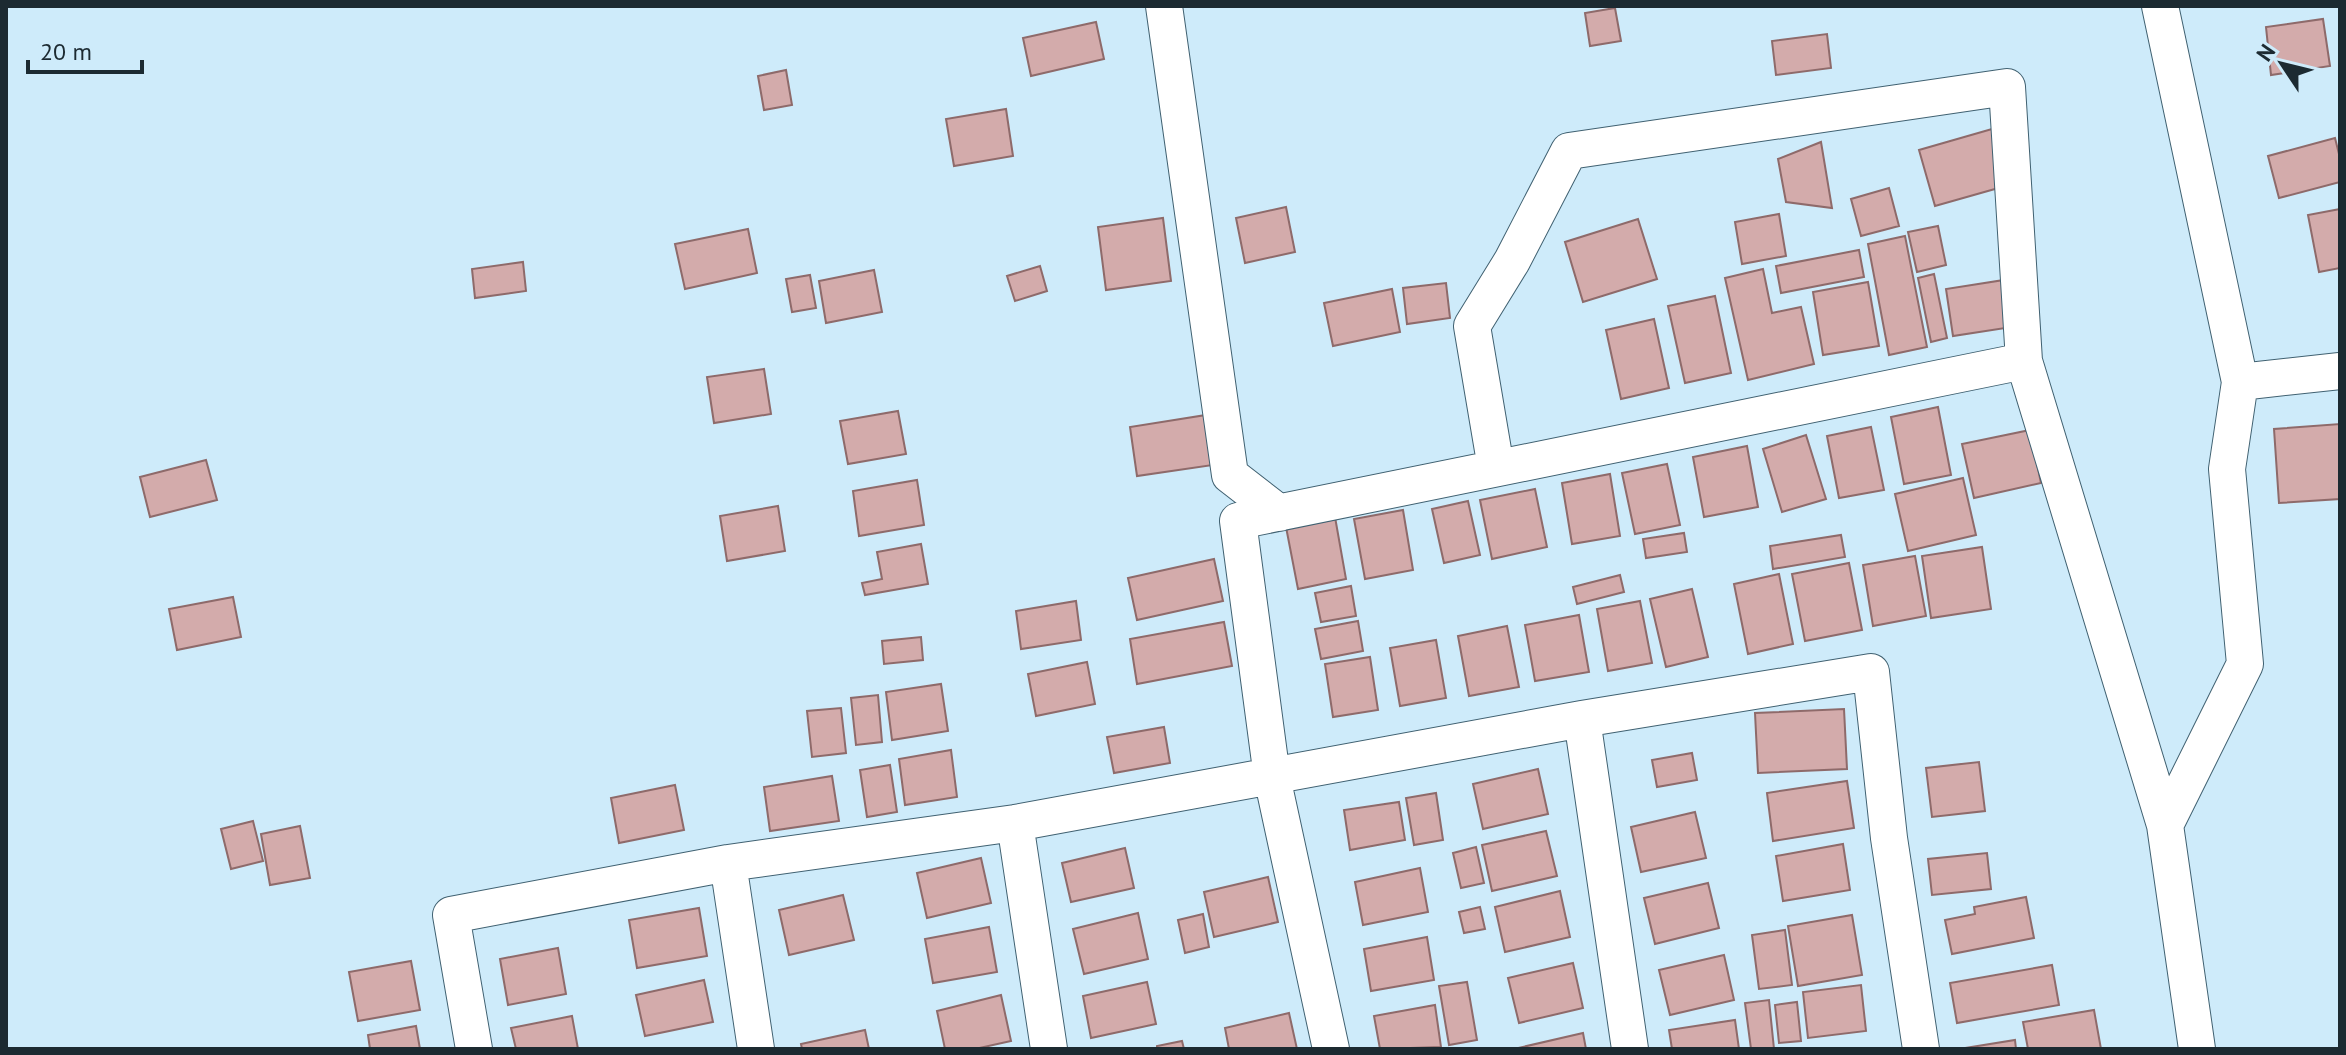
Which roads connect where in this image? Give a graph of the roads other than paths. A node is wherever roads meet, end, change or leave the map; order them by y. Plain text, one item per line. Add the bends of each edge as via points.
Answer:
1 (1164, 6) edge
2 (2160, 6) edge
3 (2024, 361) junction
4 (2340, 371) edge
5 (2240, 382) junction
6 (1496, 468) junction
7 (1279, 513) junction
8 (1582, 719) junction
9 (1272, 777) junction
10 (1015, 823) junction
11 (2165, 825) junction
12 (728, 863) junction
13 (474, 1049) edge
14 (756, 1049) edge
15 (1049, 1049) edge
16 (1331, 1049) edge
17 (1630, 1049) edge
18 (1921, 1049) edge
19 (2197, 1049) edge

1 - 7 street via 1230,475
2 - 5 street
3 - 6 street
3 - 6 street via 2007,87 1569,151 1472,326
3 - 11 street
4 - 5 street
5 - 11 street via 2227,469 2245,664
6 - 7 street
7 - 9 street via 1238,521
8 - 9 street
8 - 17 street
8 - 18 street via 1871,672
9 - 10 street
9 - 16 street
10 - 12 street
10 - 15 street
11 - 19 street
12 - 13 street via 451,915
12 - 14 street

